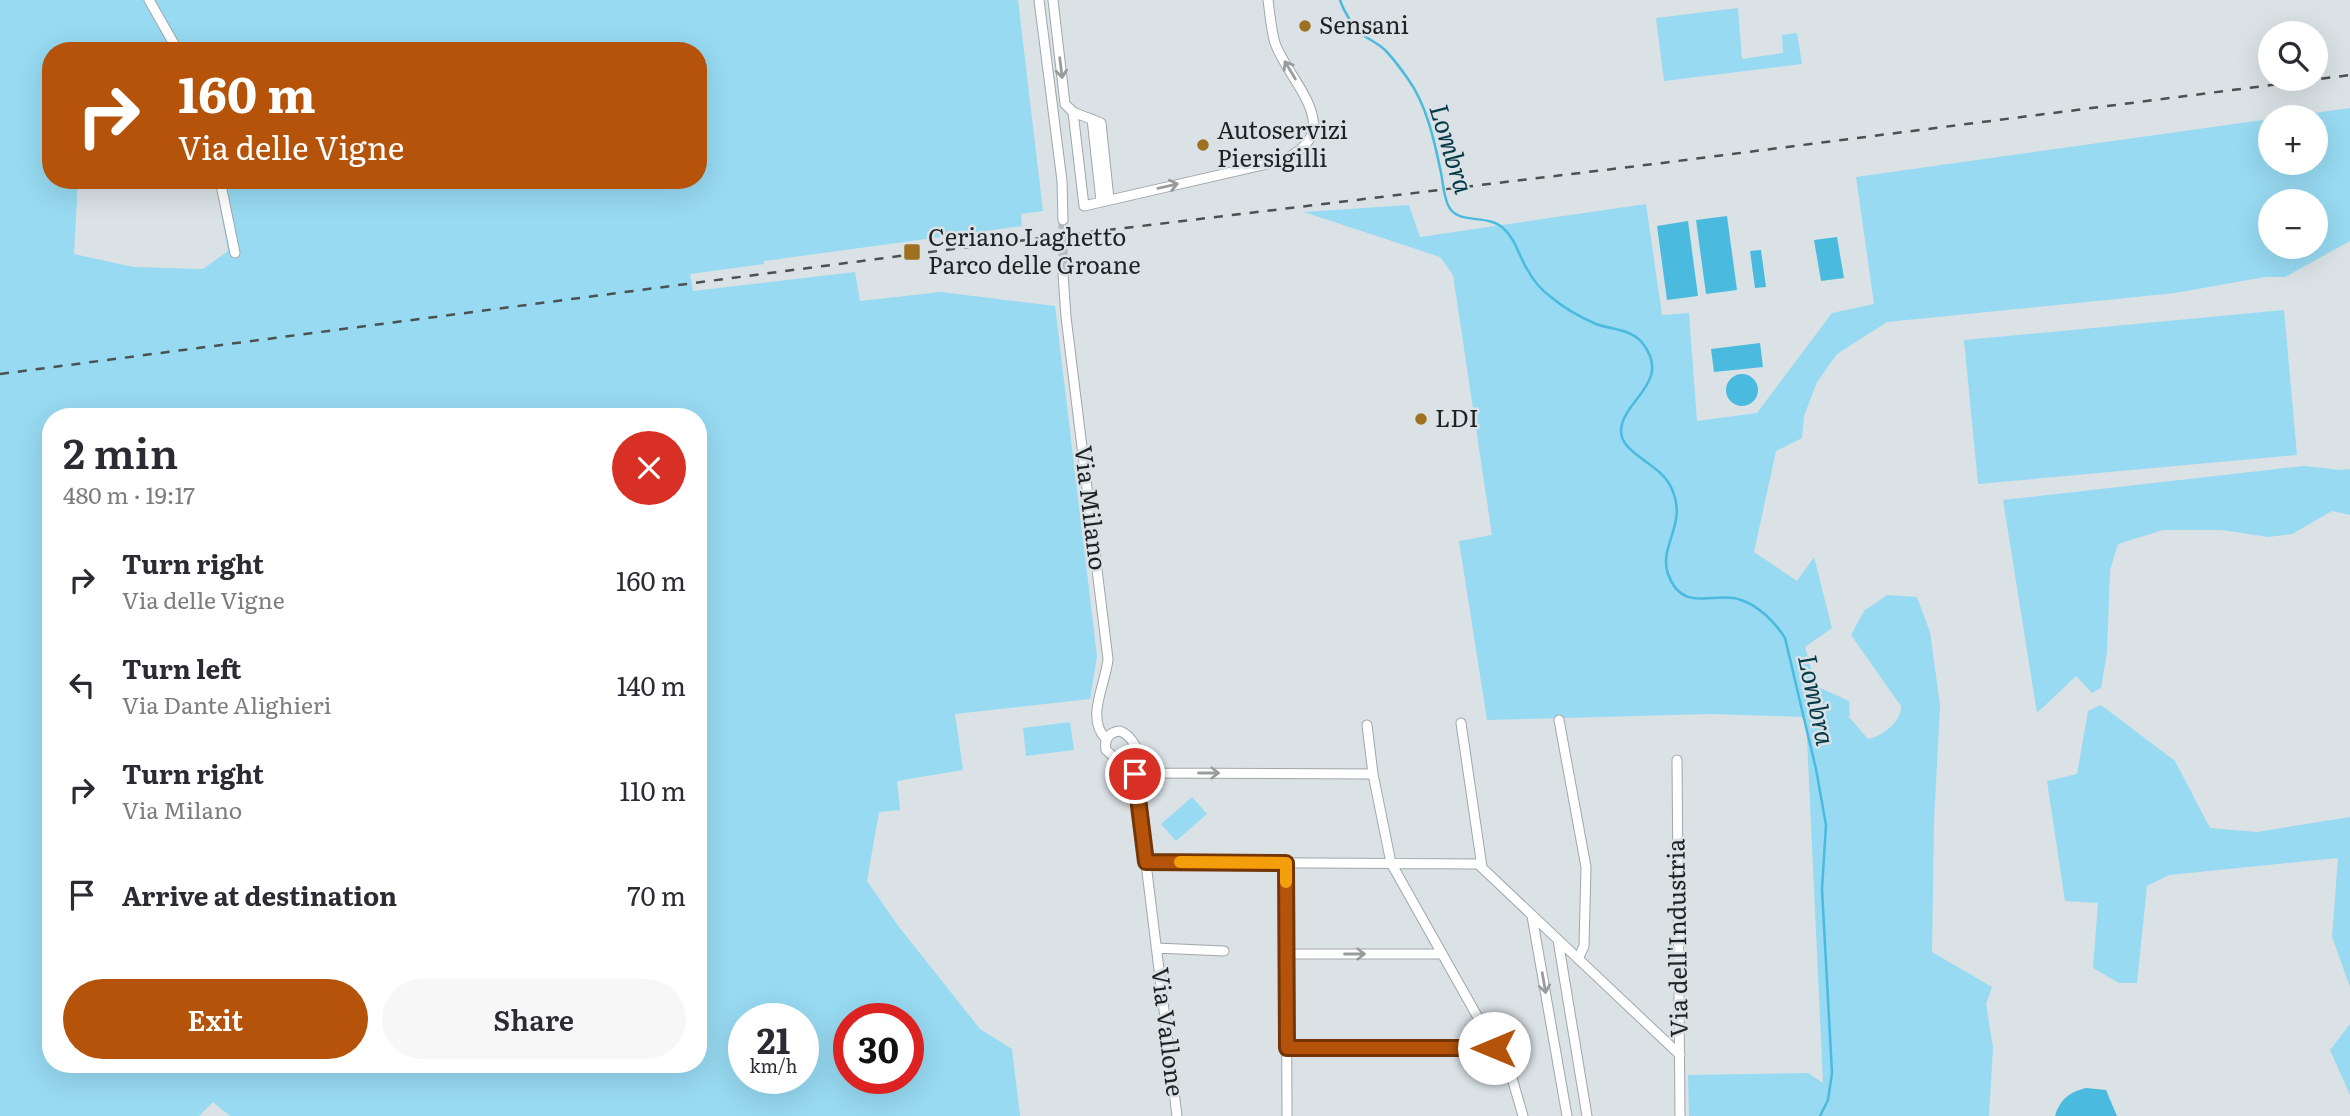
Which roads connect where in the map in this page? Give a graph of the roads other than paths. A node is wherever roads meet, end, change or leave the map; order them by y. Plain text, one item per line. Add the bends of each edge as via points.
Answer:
1 (149, 0) edge
2 (1039, 0) edge
3 (1053, 0) edge
4 (1268, 0) edge
5 (173, 42) edge
6 (1073, 112) junction
7 (222, 189) edge
8 (1105, 200) junction
9 (1063, 220) tunnel mouth
10 (235, 253) dead end
11 (1063, 274) tunnel mouth
12 (1559, 720) dead end
13 (1461, 723) dead end
14 (1367, 725) dead end
15 (1106, 739) junction
16 (1676, 760) dead end
17 (1138, 771) junction
18 (1373, 774) junction
19 (1146, 862) junction
20 (1286, 863) junction
21 (1391, 863) junction
22 (1482, 867) junction
23 (1532, 916) junction
24 (1558, 940) junction
25 (1156, 948) junction
26 (1224, 951) dead end
27 (1287, 954) junction
28 (1441, 954) junction
29 (1578, 959) junction
30 (1287, 1048) junction
31 (1494, 1048) junction
32 (1680, 1055) junction
33 (1177, 1116) edge
34 (1287, 1116) edge
35 (1523, 1116) edge
36 (1567, 1116) edge
37 (1587, 1116) edge
38 (1680, 1116) edge

1 - 5 street
2 - 9 street
3 -> 6 street via 1065,104
8 -> 4 street via 1280,160 1297,154 1308,141 1312,114 1275,44
6 - 8 street via 1092,120
6 - 8 street via 1084,205
7 - 10 street
11 - 15 street, Via Milano via 1108,659 1096,717
12 - 29 street via 1586,867 1584,946
13 - 22 street
14 - 18 street
15 - 17 street via 1109,754
15 - 17 street via 1114,732 1129,735 1142,763
16 - 32 street, Via dell'Industria
17 -> 18 street
17 - 19 street
18 - 21 street
19 - 20 street
19 - 25 street, Via Vallone
20 - 21 street
20 - 27 street
21 - 22 street via 1473,863
21 - 28 street
22 - 23 street
23 - 24 street
23 -> 36 street
24 - 29 street
24 - 37 street
25 - 26 street, Via Vallone
25 - 33 street, Via Vallone
27 -> 28 street
27 - 30 street
28 - 31 street
29 - 32 street
30 - 31 street
30 - 34 street
31 - 35 street via 1512,1078
32 - 38 street, Via dell'Industria

